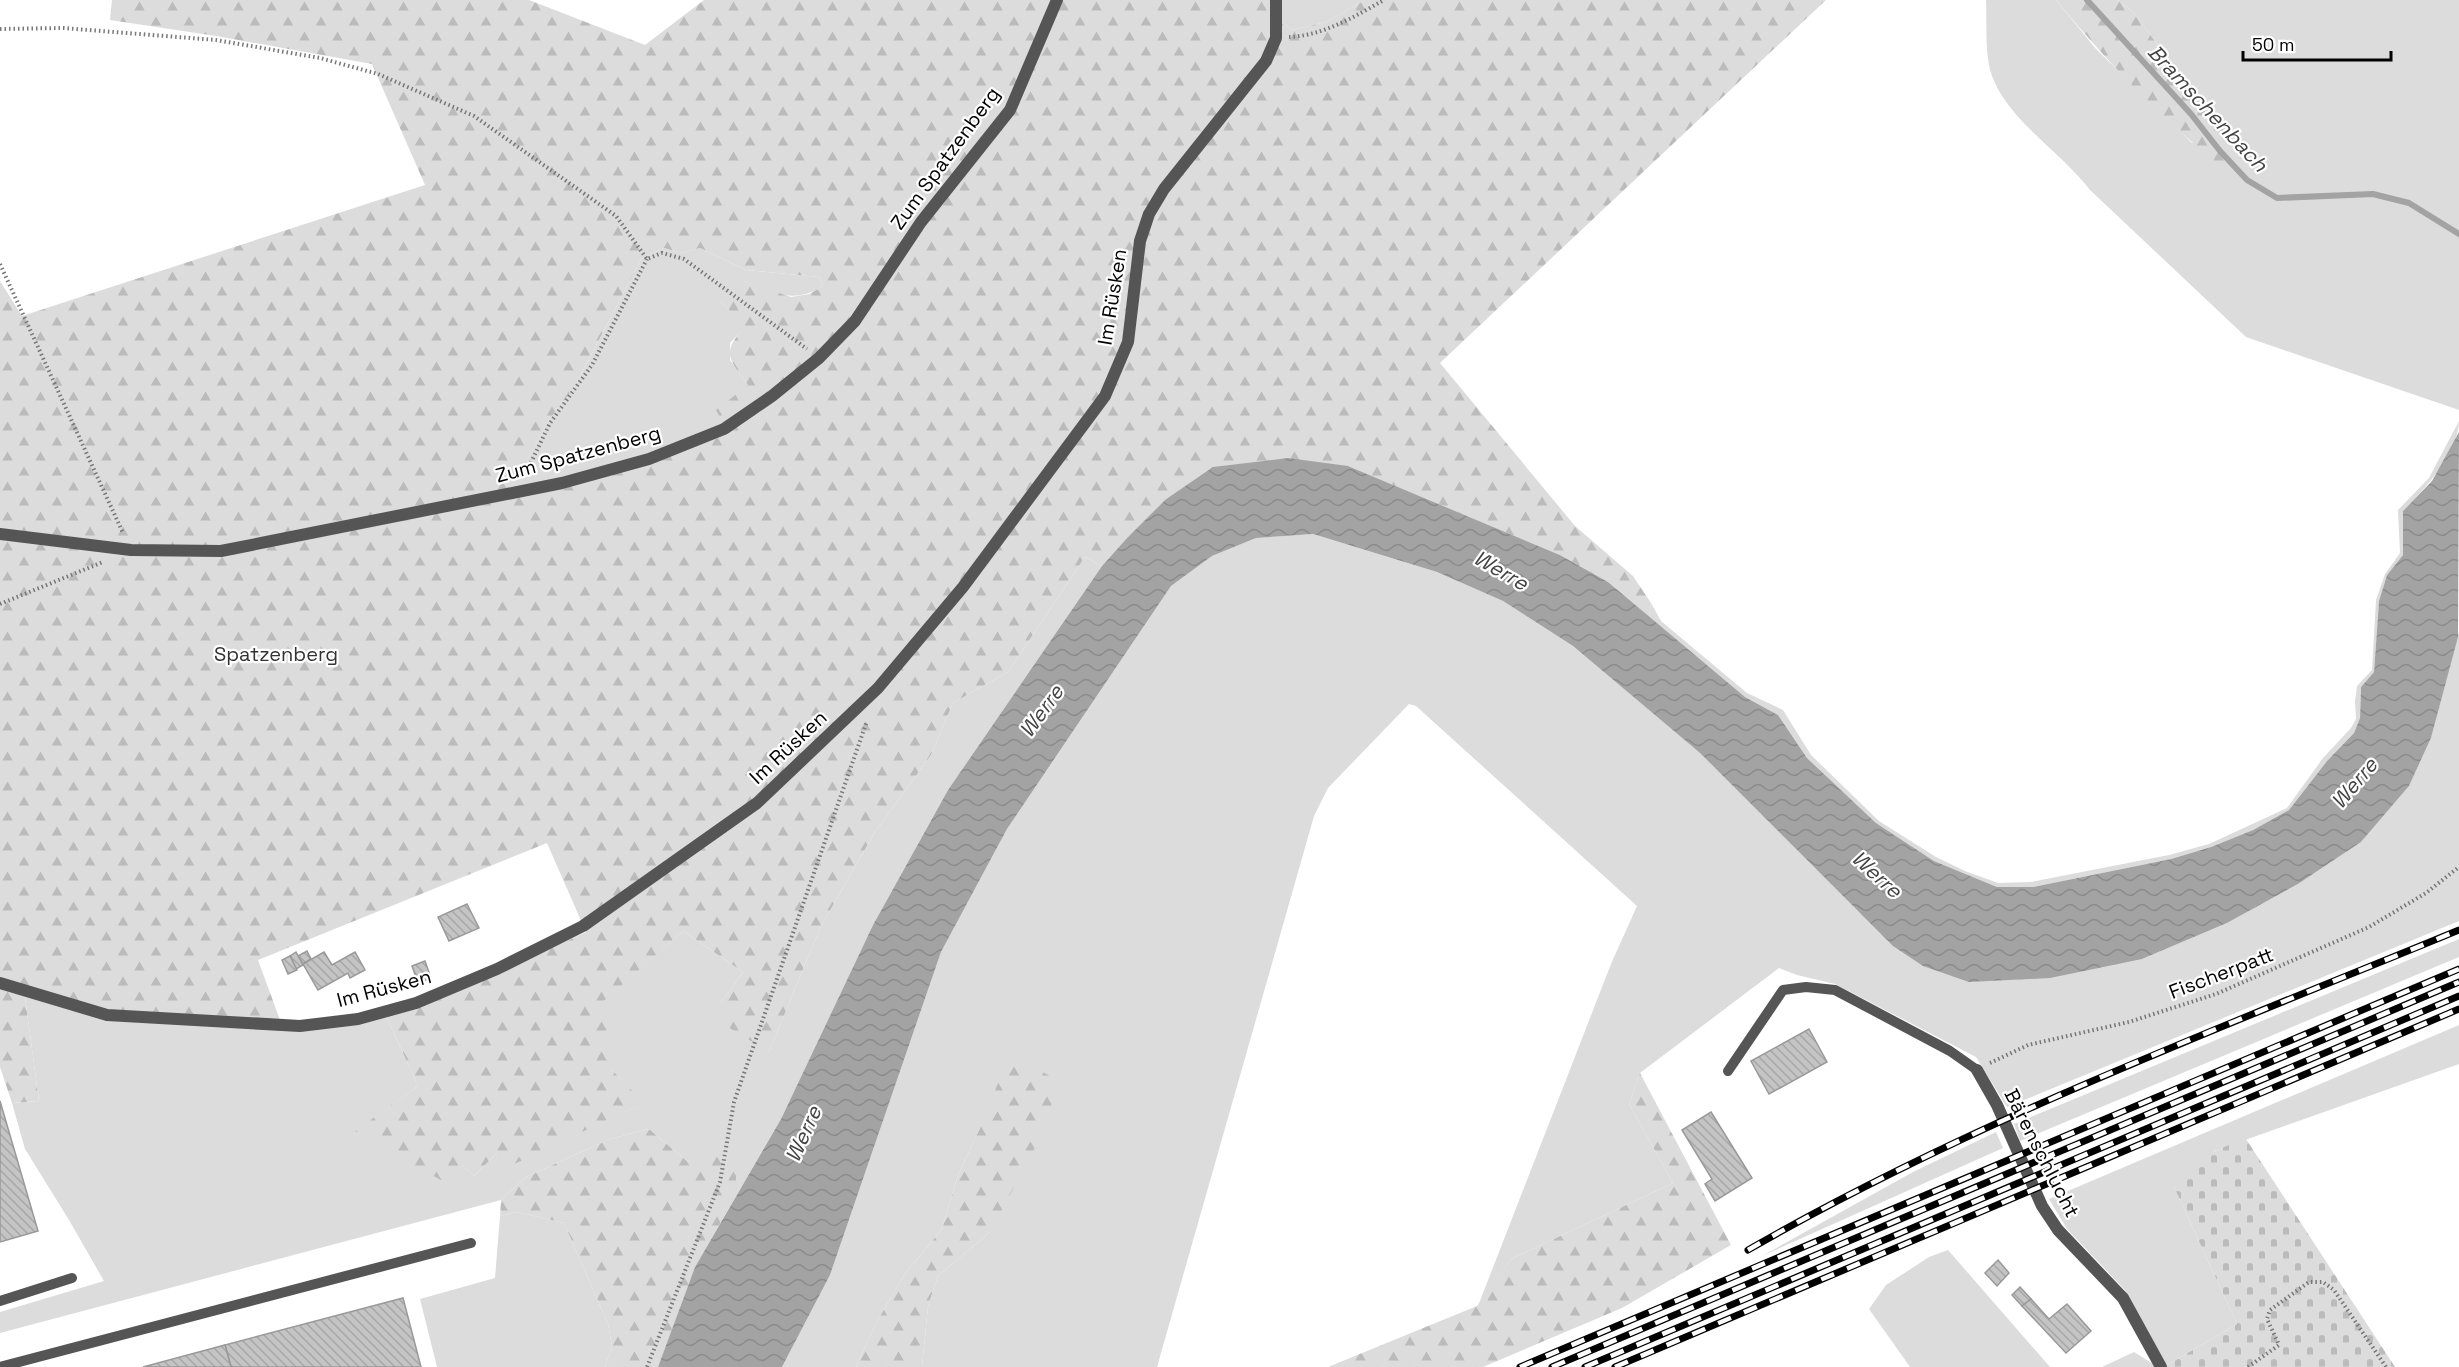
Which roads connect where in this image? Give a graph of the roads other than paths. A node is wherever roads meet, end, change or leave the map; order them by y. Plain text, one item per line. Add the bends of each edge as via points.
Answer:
1 (1057, 0) edge
2 (1276, 0) edge
3 (0, 534) edge
4 (0, 983) edge
5 (1977, 1070) joint
6 (1728, 1071) dead end
7 (471, 1243) dead end
8 (72, 1278) dead end
9 (0, 1301) edge
10 (0, 1367) edge
11 (2161, 1367) edge

1 - 3 street, Zum Spatzenberg via 1010,110 921,222 855,321 819,358 724,429 649,459 562,483 221,551 131,550
2 - 4 street, Im Rüsken via 1276,38 1266,62 1164,189 1149,214 1140,241 1128,342 1105,396 963,587 878,688 757,803 583,926 416,1004 358,1019 300,1026 107,1015
5 - 6 lane via 1950,1051 1835,990 1806,987 1783,990
5 - 11 street, Bärenschlucht via 2042,1206 2058,1230 2123,1298
7 - 10 lane
8 - 9 lane

